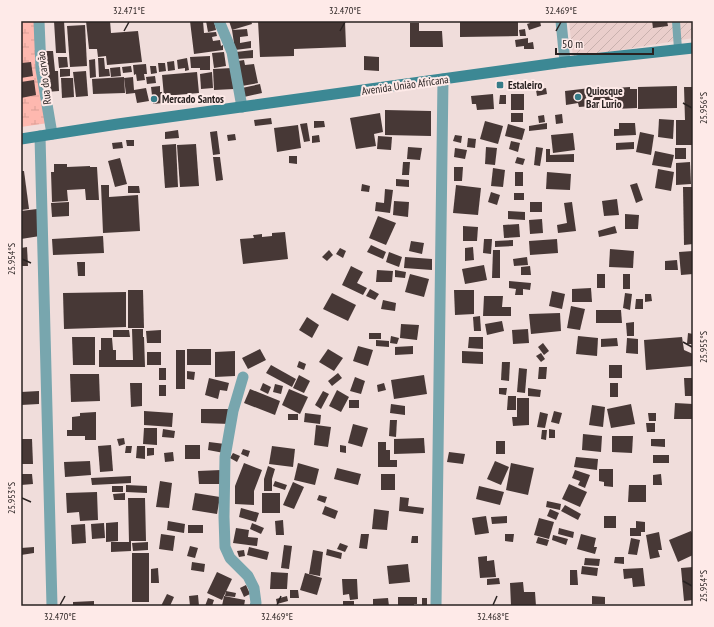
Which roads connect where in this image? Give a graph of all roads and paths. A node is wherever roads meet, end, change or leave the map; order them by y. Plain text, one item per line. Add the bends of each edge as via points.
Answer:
1 (39, 21) edge
2 (219, 21) edge
3 (561, 21) edge
4 (676, 21) edge
5 (693, 48) edge
6 (678, 49) junction
7 (565, 62) junction
8 (443, 79) junction
9 (242, 107) junction
10 (52, 134) junction
11 (40, 136) junction
12 (21, 139) edge
13 (243, 377) dead end
14 (52, 606) edge
15 (255, 606) edge
16 (436, 606) edge

1 - 10 street, Rua do carvão via 41,68
2 - 9 street via 232,52
3 - 7 street
4 - 6 lane
5 - 6 main road, Avenida União Africana
6 - 7 main road, Avenida União Africana
7 - 8 main road, Avenida União Africana
8 - 9 main road, Avenida União Africana
8 - 16 street
9 - 10 main road, Avenida União Africana
10 - 11 main road, Avenida União Africana
11 - 12 main road, Avenida União Africana
11 - 14 street
13 - 15 street via 225,457 225,547 230,558 248,576 254,588

